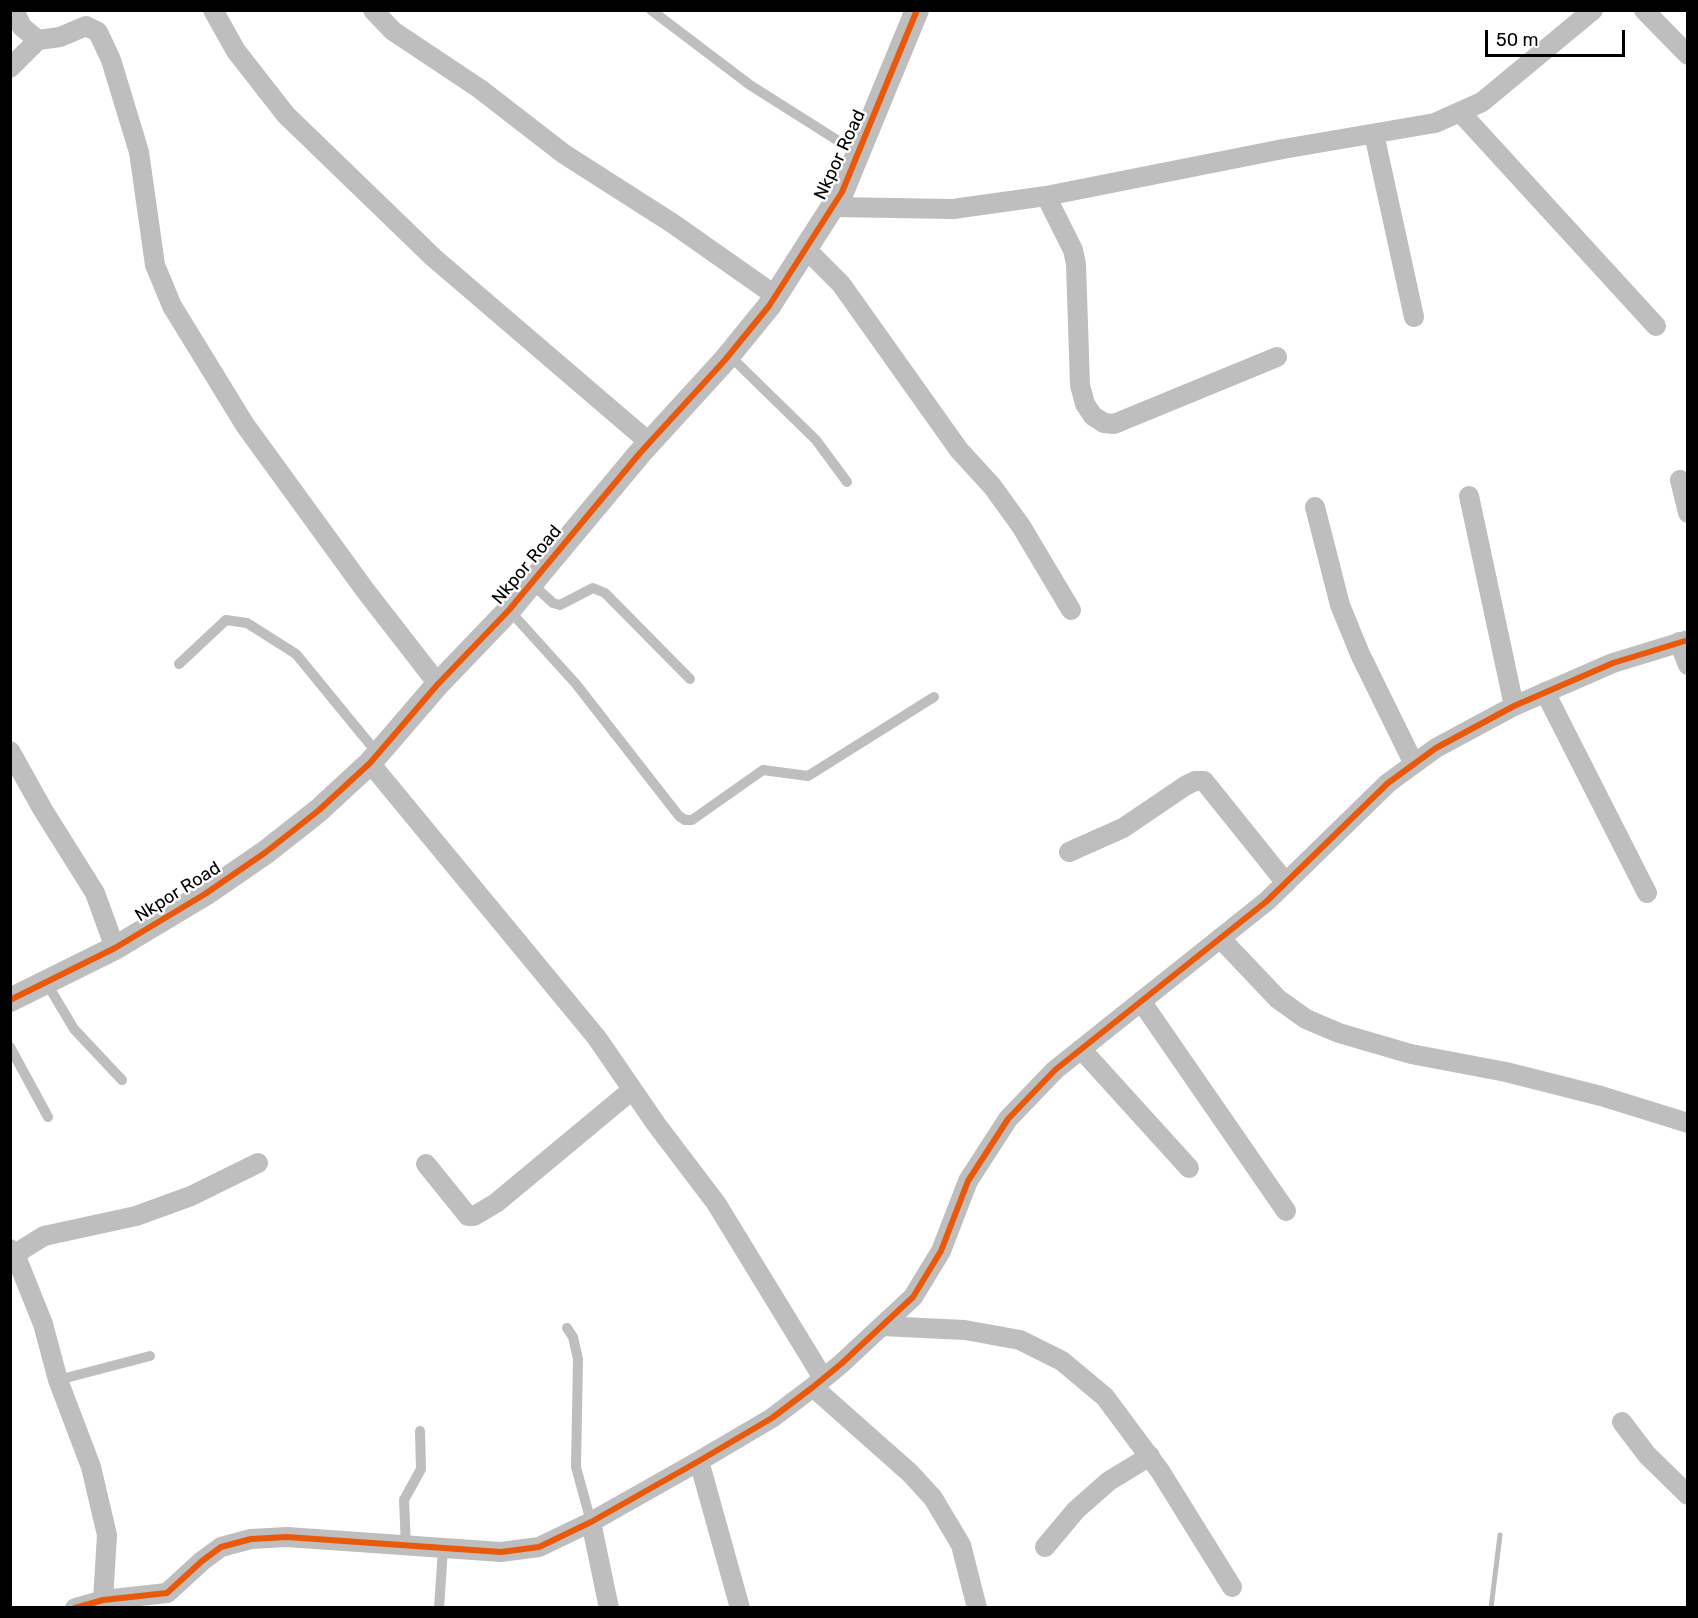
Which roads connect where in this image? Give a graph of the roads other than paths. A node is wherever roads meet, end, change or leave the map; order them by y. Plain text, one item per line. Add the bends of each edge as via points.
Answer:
1 (14, 10) edge
2 (213, 10) edge
3 (373, 10) edge
4 (651, 10) edge
5 (916, 10) edge
6 (1593, 10) edge
7 (1644, 10) edge
8 (38, 40) junction
9 (1688, 55) edge
10 (10, 68) edge
11 (1460, 112) junction
12 (1374, 134) junction
13 (859, 154) junction
14 (1046, 196) junction
15 (833, 207) junction
16 (806, 249) junction
17 (776, 296) junction
18 (1414, 317) dead end
19 (1656, 326) dead end
20 (729, 355) junction
21 (1277, 357) dead end
22 (650, 443) junction
23 (1680, 480) dead end
24 (847, 482) dead end
25 (1469, 496) dead end
26 (1315, 507) dead end
27 (1688, 513) edge
28 (531, 583) junction
29 (1071, 609) dead end
30 (509, 610) junction
31 (1683, 641) edge
32 (179, 664) dead end
33 (1688, 666) edge
34 (690, 679) dead end
35 (438, 684) junction
36 (1545, 692) junction
37 (934, 698) dead end
38 (1514, 706) junction
39 (10, 751) edge
40 (374, 759) junction
41 (1414, 764) junction
42 (1069, 852) dead end
43 (1286, 883) junction
44 (1647, 893) dead end
45 (1220, 938) junction
46 (115, 948) junction
47 (46, 982) junction
48 (10, 1000) edge
49 (1141, 1001) junction
50 (10, 1047) edge
51 (1081, 1049) junction
52 (122, 1080) dead end
53 (632, 1090) junction
54 (48, 1117) dead end
55 (1688, 1123) edge
56 (258, 1163) dead end
57 (426, 1164) dead end
58 (1188, 1168) dead end
59 (1286, 1211) dead end
60 (13, 1251) edge
61 (882, 1326) junction
62 (567, 1328) dead end
63 (150, 1356) dead end
64 (58, 1380) junction
65 (818, 1382) junction
66 (1622, 1422) dead end
67 (420, 1431) dead end
68 (1150, 1456) junction
69 (699, 1461) junction
70 (1688, 1495) edge
71 (591, 1522) junction
72 (406, 1547) junction
73 (1046, 1547) dead end
74 (442, 1549) junction
75 (1232, 1587) dead end
76 (103, 1600) junction
77 (171, 1600) edge
78 (75, 1608) edge
79 (439, 1608) edge
80 (609, 1608) edge
81 (740, 1608) edge
82 (977, 1608) edge

1 - 8 street via 22,27
2 - 22 street via 236,51 286,115 434,258
3 - 17 street via 393,31 480,88 564,154
4 - 13 lane via 750,85
5 - 13 street, Nkpor Road
6 - 11 street via 1482,102
7 - 9 street
8 - 10 street
8 - 35 street via 60,37 86,26 98,32 111,60 139,152 155,265 172,306 245,425
11 - 12 street via 1435,123
11 - 19 street
12 - 14 street
12 - 18 street
13 - 15 street, Nkpor Road
14 - 15 street via 953,209
14 - 21 street via 1076,264 1080,385 1093,416 1114,424
15 - 16 street, Nkpor Road
16 - 17 street, Nkpor Road
16 - 29 street via 841,284 959,450 992,486
17 - 20 street, Nkpor Road
20 - 22 street, Nkpor Road
20 - 24 lane via 816,440
22 - 28 street, Nkpor Road
23 - 27 street
25 - 38 street
26 - 41 street via 1340,604
28 - 30 street, Nkpor Road
28 - 34 lane via 560,605 593,588 605,593
30 - 35 street, Nkpor Road
30 - 37 lane via 576,684 686,820 763,770 808,776
31 - 33 street
31 - 36 street via 1613,663
32 - 40 lane via 226,620 247,623 296,654
35 - 40 street, Nkpor Road
36 - 38 street
36 - 44 street
38 - 41 street
39 - 46 street via 95,893
40 - 46 street, Nkpor Road via 318,812 266,852 206,894
40 - 53 street via 597,1038
41 - 43 street via 1388,783
42 - 43 street via 1123,828 1185,786 1204,781
43 - 45 street
45 - 49 street
45 - 55 street via 1278,999 1306,1019 1340,1033 1411,1054 1591,1093
46 - 47 street, Nkpor Road
47 - 48 street, Nkpor Road
47 - 52 lane via 74,1029
49 - 51 street
49 - 59 street
50 - 54 lane
51 - 58 street
51 - 61 street via 1008,1119 968,1181 941,1251 913,1297
53 - 57 street via 496,1203 474,1216 468,1216
53 - 65 street via 716,1203
56 - 60 street via 191,1196 136,1216 44,1236
60 - 64 street via 43,1324
61 - 65 street
61 - 68 street via 965,1330 1020,1340 1062,1361 1106,1397
62 - 71 lane via 578,1359 576,1467
63 - 64 lane
64 - 76 street via 91,1467 107,1534
65 - 69 street via 772,1418
65 - 82 street via 933,1497 961,1545
66 - 70 street via 1647,1455
67 - 72 lane via 421,1469 404,1500
68 - 73 street via 1110,1481 1076,1510
68 - 75 street
69 - 71 street
69 - 81 street
71 - 74 street via 539,1547 501,1552
71 - 80 street
72 - 74 street
72 - 77 street via 287,1537 250,1539 221,1547 202,1560
74 - 79 lane
76 - 77 street
76 - 78 street

